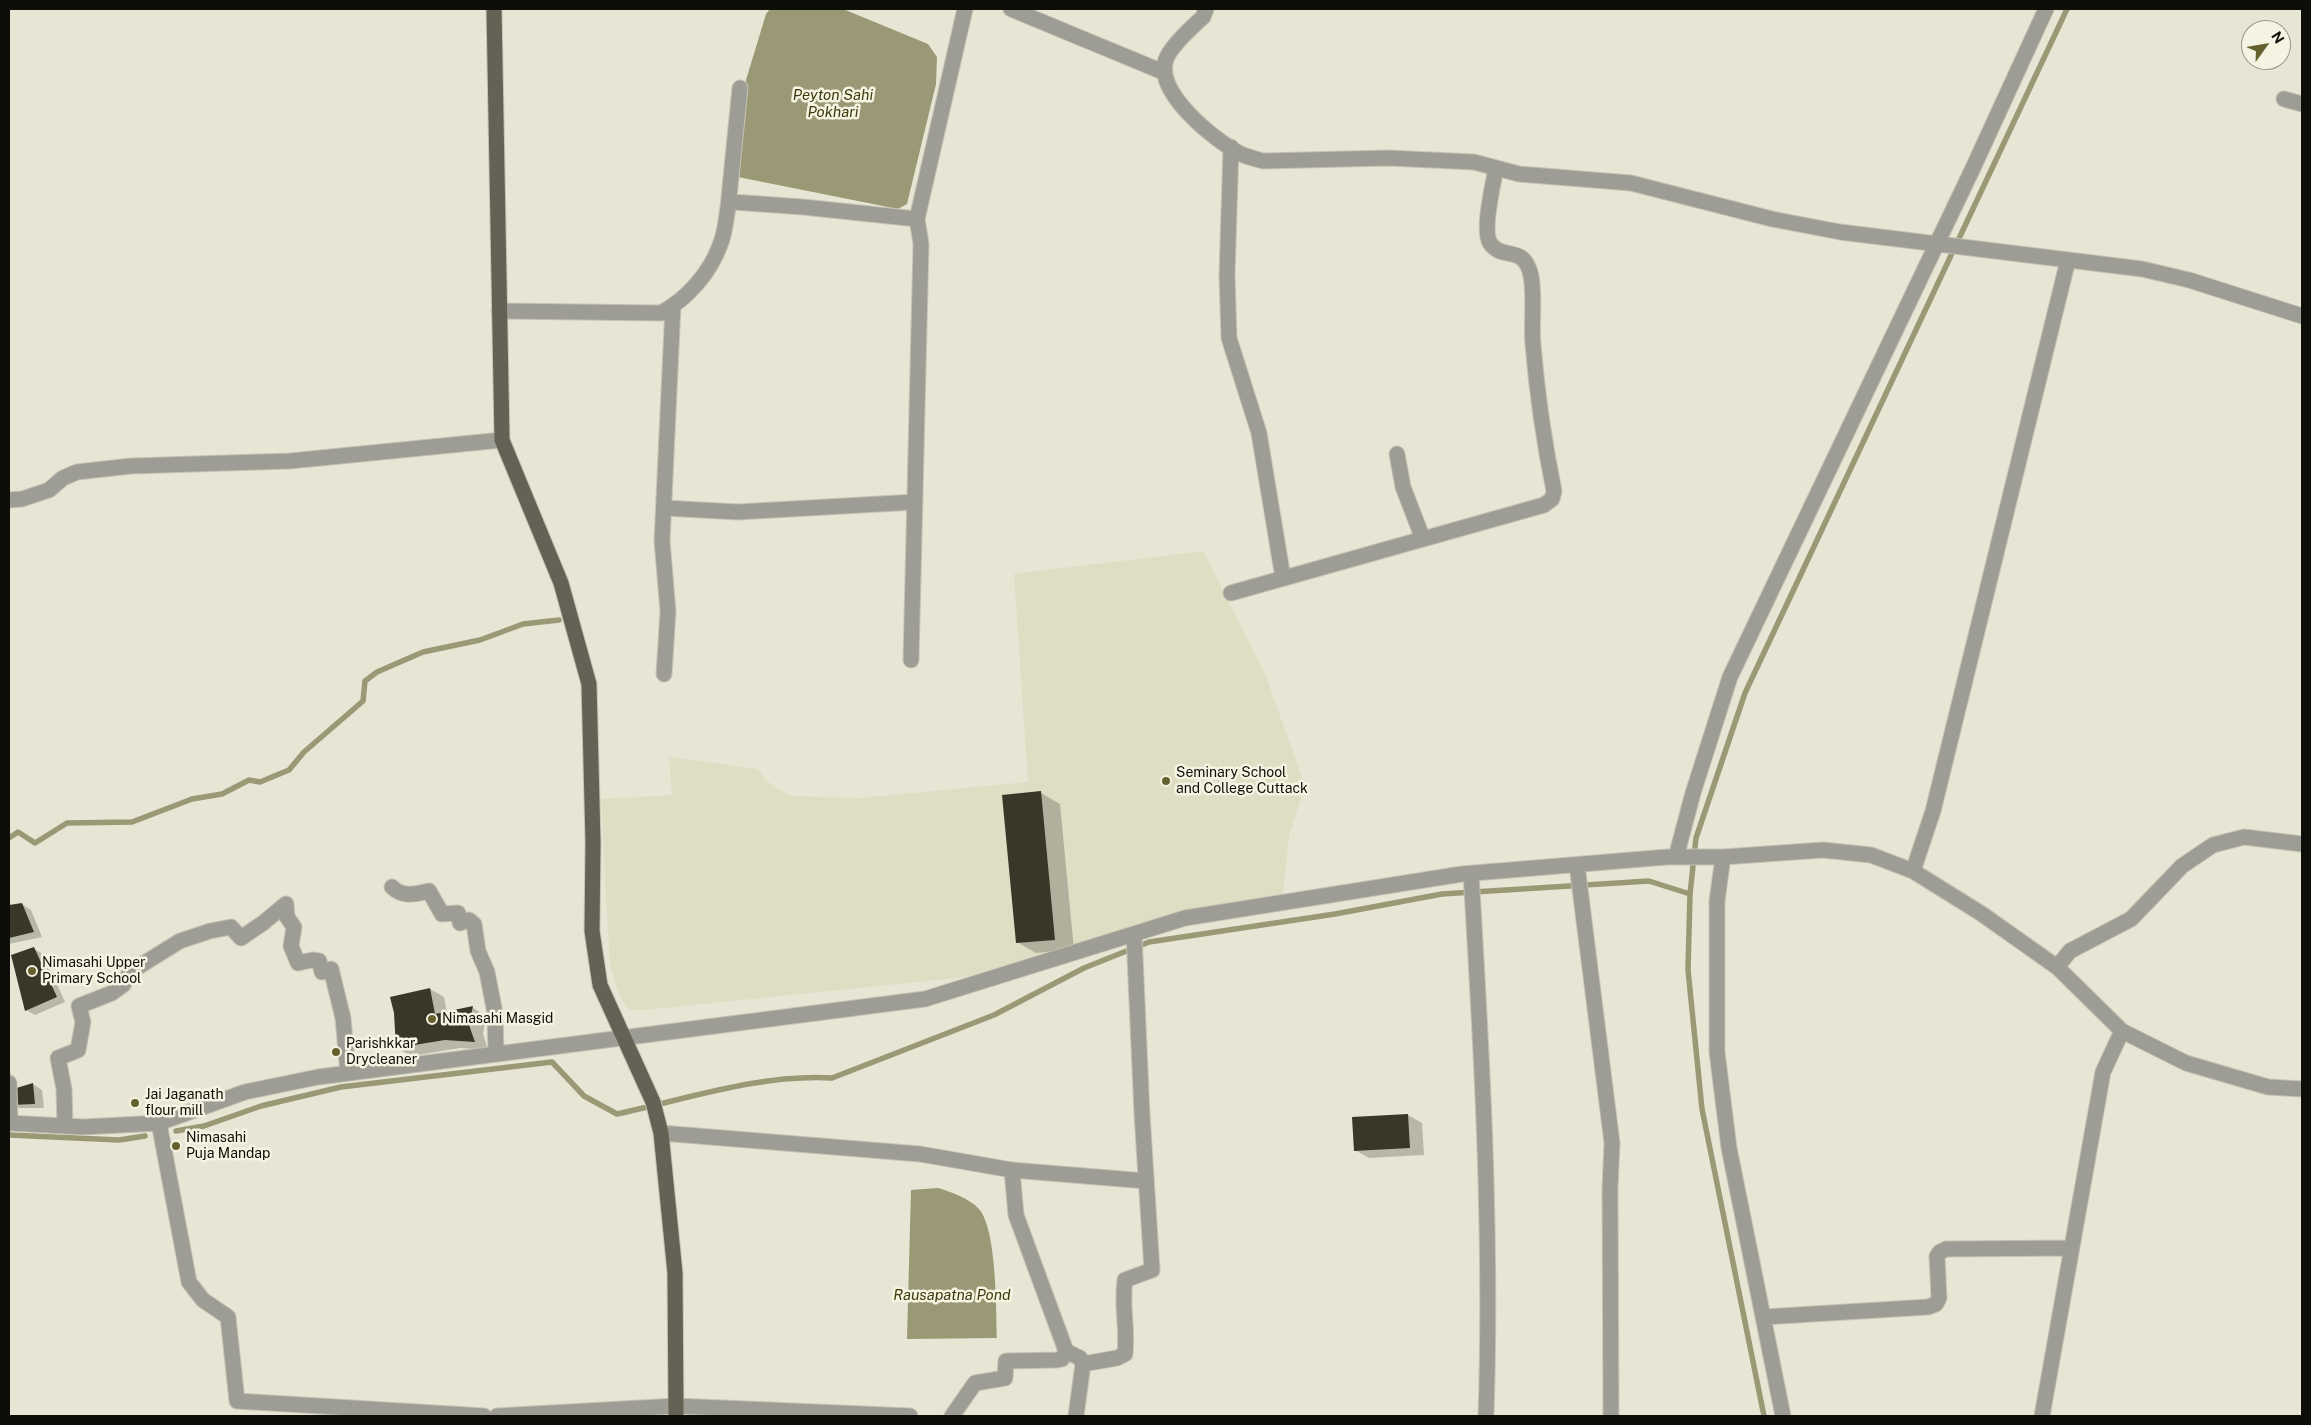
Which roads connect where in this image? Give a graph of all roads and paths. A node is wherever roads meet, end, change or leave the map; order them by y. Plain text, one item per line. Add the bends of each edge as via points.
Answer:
1 (494, 9) edge
2 (965, 9) edge
3 (1011, 9) edge
4 (1206, 9) edge
5 (2046, 9) edge
6 (1163, 72) junction
7 (740, 88) dead end
8 (2284, 99) dead end
9 (2302, 104) edge
10 (1231, 147) junction
11 (1496, 168) junction
12 (728, 206) junction
13 (917, 219) junction
14 (1939, 245) junction
15 (2068, 260) junction
16 (673, 306) junction
17 (499, 311) junction
18 (2302, 316) edge
19 (502, 440) junction
20 (1397, 454) dead end
21 (9, 500) edge
22 (915, 502) junction
23 (664, 508) junction
24 (1423, 539) junction
25 (1283, 578) junction
26 (1231, 593) dead end
27 (911, 660) dead end
28 (664, 674) dead end
29 (2302, 844) edge
30 (1680, 857) junction
31 (1721, 857) junction
32 (1577, 865) junction
33 (1913, 871) junction
34 (1471, 874) junction
35 (392, 887) dead end
36 (1134, 934) junction
37 (2057, 967) junction
38 (2122, 1031) junction
39 (622, 1038) junction
40 (496, 1054) junction
41 (348, 1074) junction
42 (9, 1083) edge
43 (2302, 1089) edge
44 (9, 1123) edge
45 (159, 1123) junction
46 (65, 1126) junction
47 (661, 1132) junction
48 (1012, 1170) junction
49 (1146, 1181) junction
50 (2071, 1248) junction
51 (1764, 1316) junction
52 (1066, 1351) junction
53 (1083, 1364) junction
54 (676, 1411) edge
55 (484, 1416) edge
56 (497, 1416) edge
57 (910, 1416) edge
58 (952, 1416) edge
59 (1076, 1416) edge
60 (1486, 1416) edge
61 (1611, 1416) edge
62 (1783, 1416) edge
63 (2042, 1416) edge

1 - 17 main road
2 - 13 street
3 - 6 street
4 - 6 street via 1167,57
5 - 14 street
6 - 10 street via 1181,105
7 - 12 street
8 - 9 street
10 - 11 street via 1263,161 1430,159 1474,162
10 - 25 street via 1227,275 1229,338 1259,433
11 - 14 street via 1562,179 1631,183 1840,232
11 - 24 street via 1487,227 1490,242 1498,250 1527,262 1531,279 1536,390 1554,490 1552,499 1544,505
12 - 13 street via 733,202
12 - 16 street via 721,244 708,271
13 - 22 street via 922,244
14 - 15 street
14 - 30 street via 1730,677 1692,793
15 - 18 street via 2142,269 2189,280
15 - 33 street via 1933,811
16 - 17 street via 662,313
16 - 23 street
17 - 19 main road
19 - 21 street via 290,461 131,466 77,472 63,478 49,490
19 - 39 main road via 561,583 589,684 592,931 600,985
20 - 24 street via 1403,487
22 - 23 street via 738,512
22 - 27 street
23 - 28 street via 662,541 668,611
24 - 25 street
25 - 26 street
29 - 37 street via 2244,837 2213,845 2182,866 2131,919 2070,951
30 - 31 street
30 - 32 street
31 - 33 street via 1823,850 1870,854
31 - 51 street via 1717,902 1717,1052 1729,1148
32 - 34 street
32 - 61 street via 1612,1143
33 - 37 street
34 - 36 street via 1185,918
34 - 60 street via 1482,1059 1489,1329
35 - 40 street via 410,895 429,891 442,914 458,913 460,923 469,920 474,924 495,1013
36 - 39 street via 925,999
36 - 49 street
37 - 38 street
38 - 43 street via 2186,1063 2268,1087
38 - 50 street via 2103,1072
39 - 40 street
39 - 47 main road
40 - 41 street
41 - 45 street via 245,1092
41 - 46 street via 343,1018 331,969 322,972 319,961 298,963 291,946 294,927 287,917 286,904 241,938 231,927 180,942 130,972 123,985 112,993 79,1006 83,1022 78,1050 58,1058 64,1089
42 - 44 street
44 - 46 street
45 - 46 street
45 - 55 street via 189,1282 203,1300 228,1317 237,1401
47 - 48 street via 920,1154
47 - 54 main road via 675,1273
48 - 49 street
48 - 52 street via 1016,1215
49 - 53 street via 1152,1270 1125,1280 1122,1312 1127,1335 1125,1354
50 - 51 street via 1940,1252 1937,1256 1939,1298 1936,1304 1928,1307
50 - 63 street
51 - 62 street
52 - 53 street via 1080,1358
52 - 58 street via 1062,1359 1057,1360 1006,1361 1005,1378 975,1383
53 - 59 street
54 - 56 street
54 - 57 street

